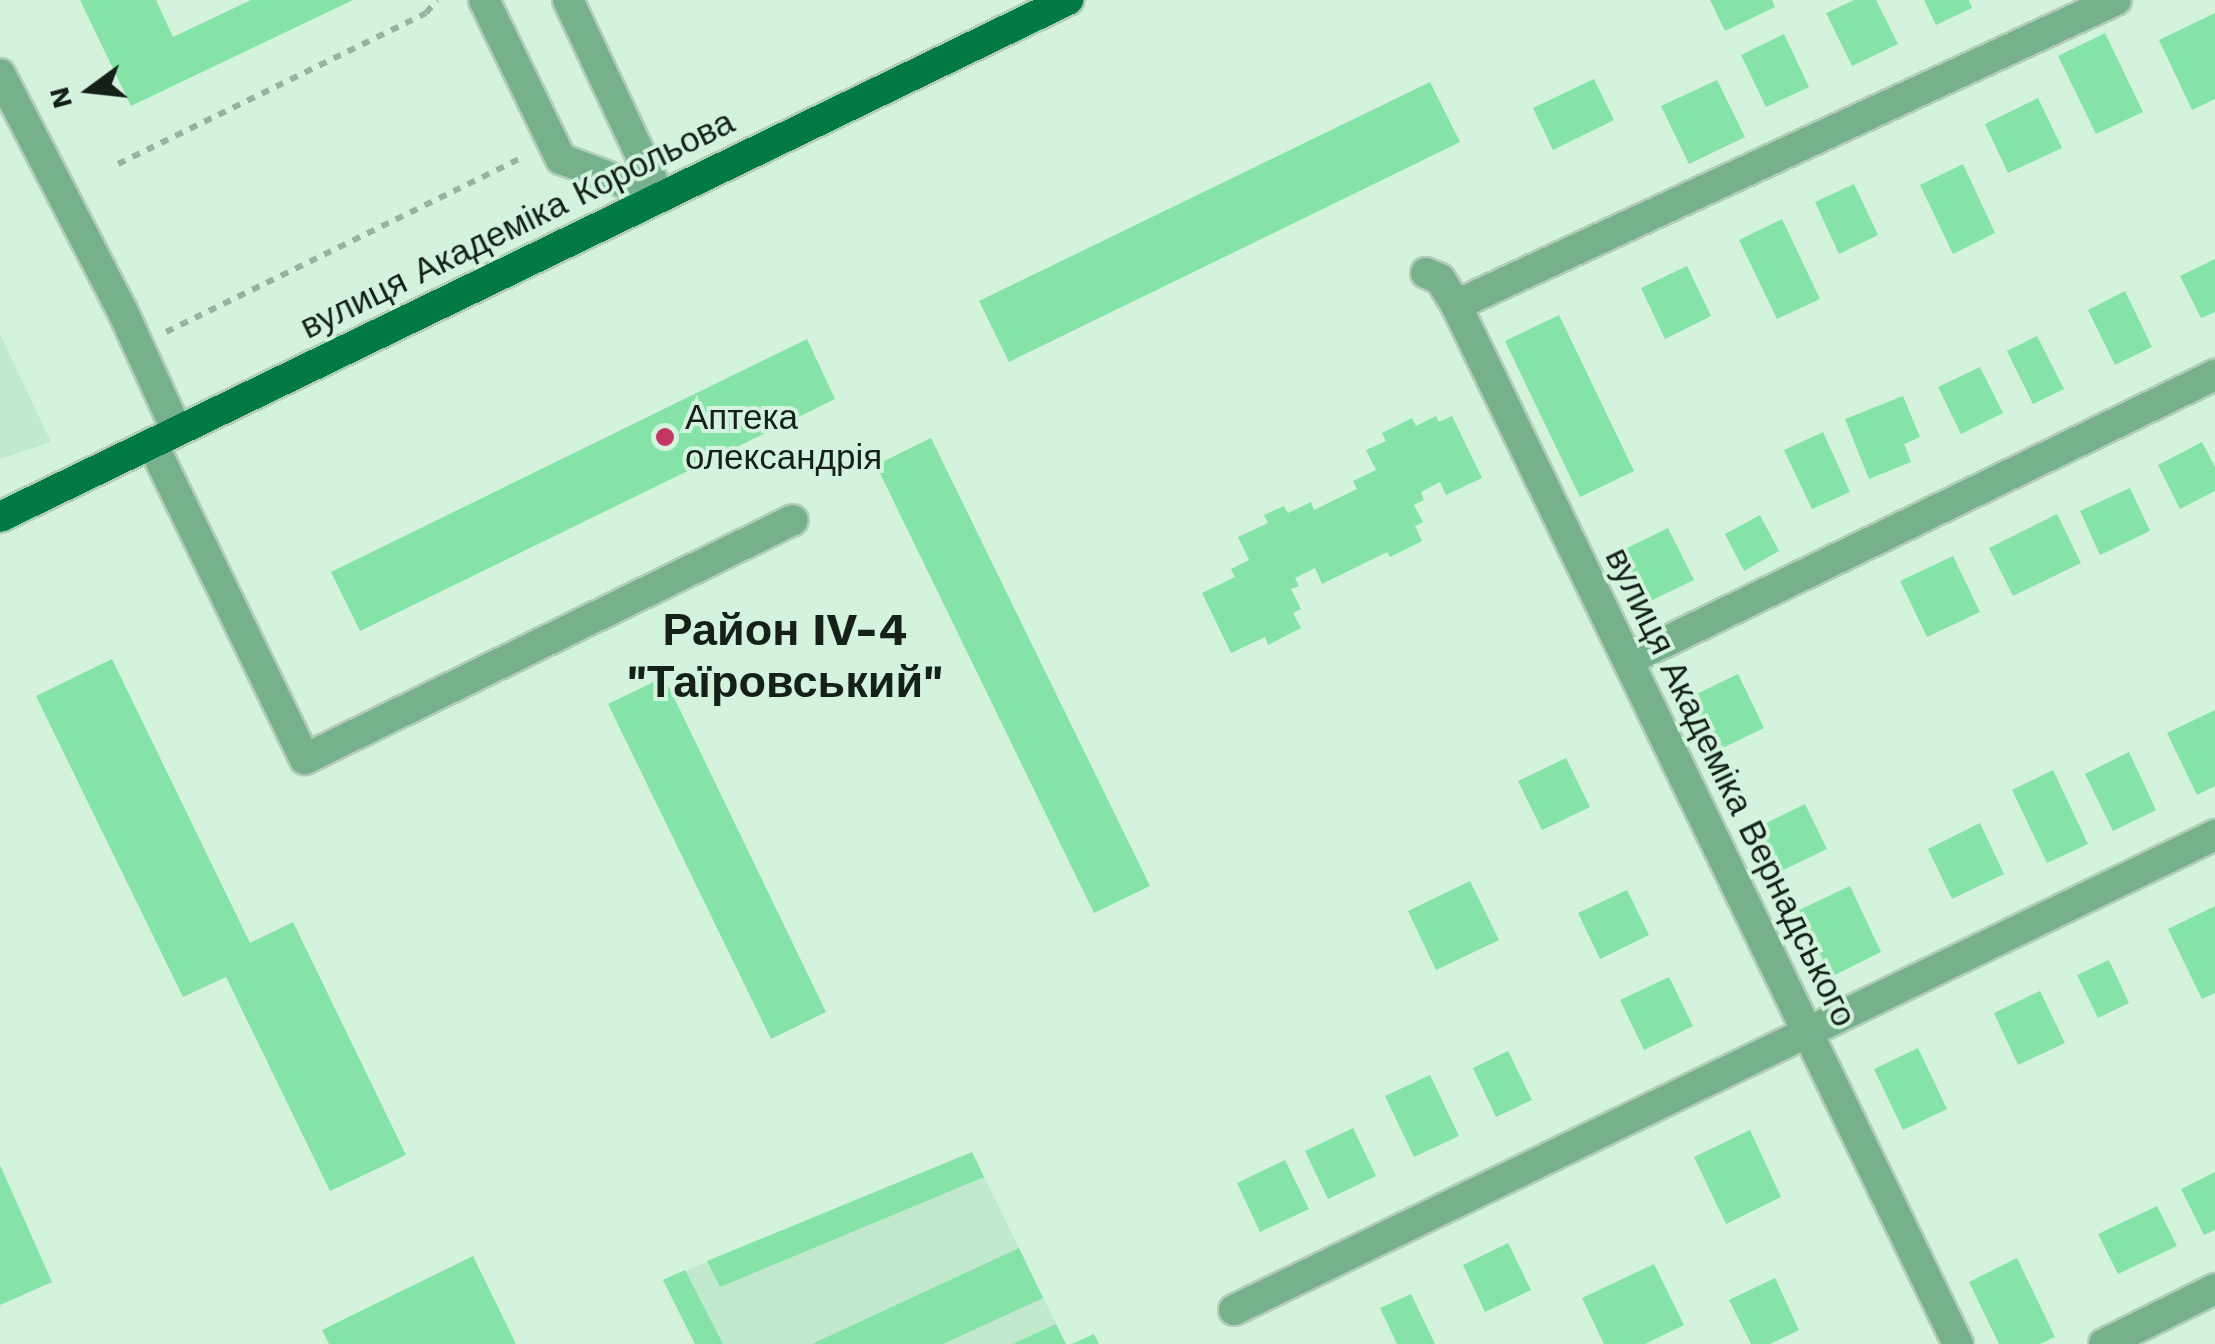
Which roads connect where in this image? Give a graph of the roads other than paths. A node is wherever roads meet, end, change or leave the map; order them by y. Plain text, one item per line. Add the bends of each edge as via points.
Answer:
1 (484, 0) edge
2 (568, 0) edge
3 (1068, 0) edge
4 (2116, 0) edge
5 (0, 74) edge
6 (660, 196) junction
7 (1426, 273) dead end
8 (1456, 305) junction
9 (2215, 375) edge
10 (165, 437) junction
11 (0, 517) edge
12 (793, 520) dead end
13 (1628, 660) junction
14 (2215, 835) edge
15 (1807, 1032) junction
16 (2215, 1290) edge
17 (1234, 1310) dead end
18 (1958, 1344) edge
19 (2104, 1344) edge

1 - 6 street via 561,158
2 - 6 street
3 - 6 main road, вулиця Академіка Корольова
4 - 8 street
5 - 10 street via 139,347
6 - 10 main road, вулиця Академіка Корольова
7 - 8 street, вулиця Академіка Вернадського via 1440,279
8 - 13 street, вулиця Академіка Вернадського
9 - 13 street
10 - 11 main road, вулиця Академіка Корольова
10 - 12 street via 305,759
13 - 15 street, вулиця Академіка Вернадського
14 - 15 street
15 - 17 street
15 - 18 street, вулиця Академіка Вернадського
16 - 19 street

